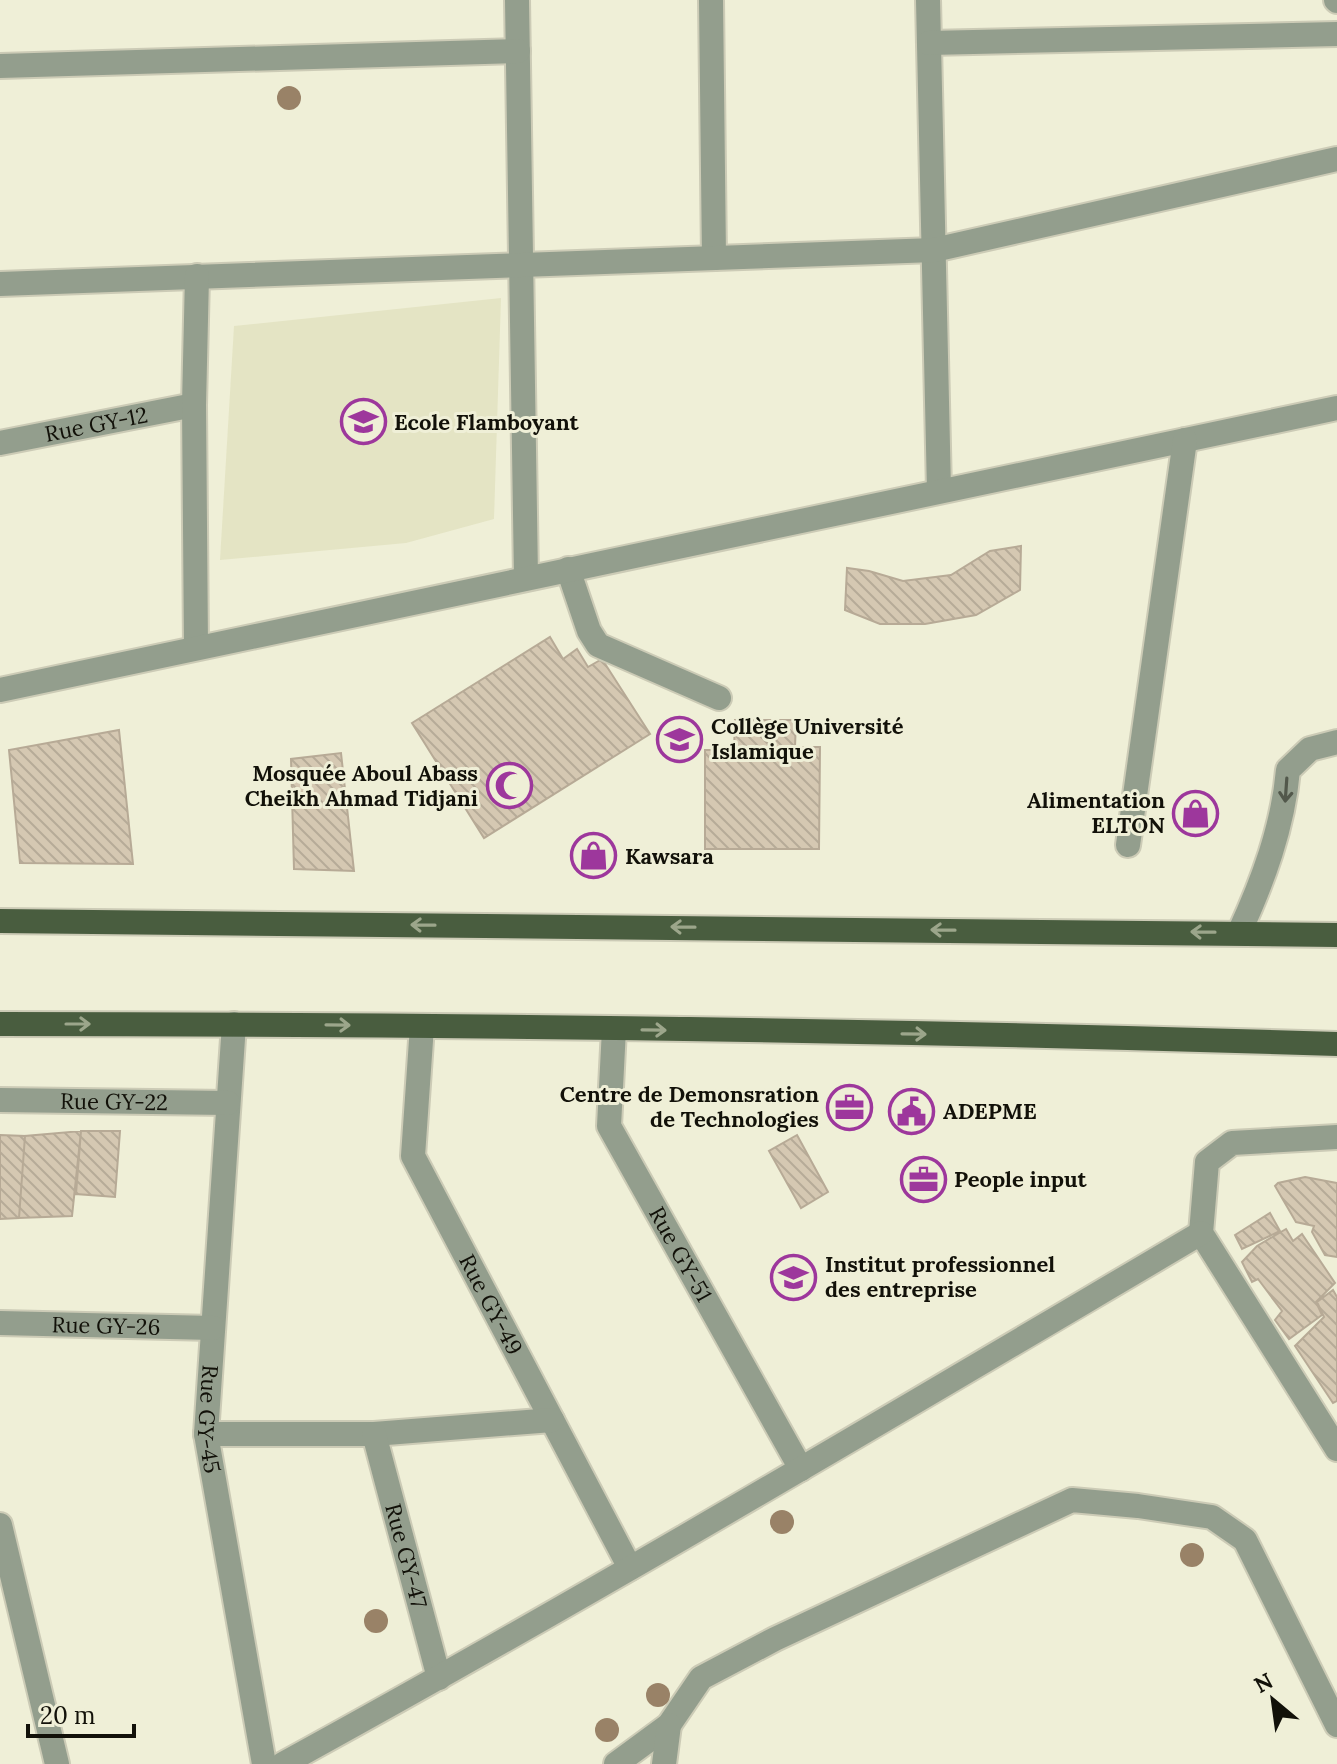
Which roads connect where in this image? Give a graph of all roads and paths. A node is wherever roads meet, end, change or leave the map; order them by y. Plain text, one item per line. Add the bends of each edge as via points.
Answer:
1 (517, 0) edge
2 (711, 0) edge
3 (928, 0) edge
4 (1337, 34) edge
5 (929, 43) junction
6 (518, 51) junction
7 (0, 66) edge
8 (1337, 159) edge
9 (934, 250) junction
10 (714, 258) junction
11 (521, 265) junction
12 (197, 276) junction
13 (0, 284) edge
14 (194, 405) junction
15 (1337, 408) edge
16 (1185, 440) junction
17 (0, 443) edge
18 (939, 491) junction
19 (568, 569) junction
20 (526, 578) junction
21 (196, 647) junction
22 (0, 690) edge
23 (719, 698) dead end
24 (1337, 742) edge
25 (1128, 845) dead end
26 (0, 921) edge
27 (1239, 933) junction
28 (1337, 935) edge
29 (0, 1024) edge
30 (234, 1024) junction
31 (422, 1026) junction
32 (614, 1029) junction
33 (1337, 1044) edge
34 (0, 1100) edge
35 (228, 1103) junction
36 (1337, 1137) edge
37 (1201, 1233) junction
38 (0, 1323) edge
39 (213, 1328) junction
40 (552, 1420) junction
41 (206, 1434) junction
42 (374, 1434) junction
43 (1333, 1435) edge
44 (801, 1469) junction
45 (0, 1525) edge
46 (630, 1568) junction
47 (439, 1678) junction
48 (669, 1725) junction
49 (1337, 1725) edge
50 (57, 1764) edge
51 (264, 1764) edge
52 (283, 1764) edge
53 (616, 1764) edge
54 (664, 1764) edge

1 - 6 street
2 - 10 street
3 - 5 street
4 - 5 street
5 - 9 street
6 - 7 street
6 - 11 street
8 - 9 street
9 - 10 street
9 - 18 street
10 - 11 street
11 - 12 street
11 - 20 street
12 - 13 street
12 - 14 street
14 - 17 street, Rue GY-12
14 - 21 street
15 - 16 street
16 - 18 street
16 - 25 street
18 - 19 street
19 - 20 street
19 - 23 street via 598,645
20 - 21 street
21 - 22 street
24 -> 27 street via 1310,749 1288,770 1285,805
27 -> 26 main road
27 - 28 main road
29 -> 30 main road
30 -> 31 main road
30 - 35 street, Rue GY-45
31 - 32 main road
31 - 40 street, Rue GY-49 via 413,1156
32 -> 33 main road
32 - 44 street, Rue GY-51 via 609,1126
34 - 35 street, Rue GY-22
35 - 39 street, Rue GY-45
36 - 37 street via 1232,1143 1207,1162
37 - 43 street
37 - 44 street
38 - 39 street, Rue GY-26
39 - 41 street, Rue GY-45
40 - 42 street
40 - 46 street, Rue GY-49
41 - 42 street
41 - 51 street, Rue GY-45
42 - 47 street, Rue GY-47
44 - 46 street
45 - 50 street
46 - 47 street
47 - 52 street
48 - 49 street via 701,1678 1072,1500 1212,1517 1245,1540
48 - 53 street
48 - 54 street

